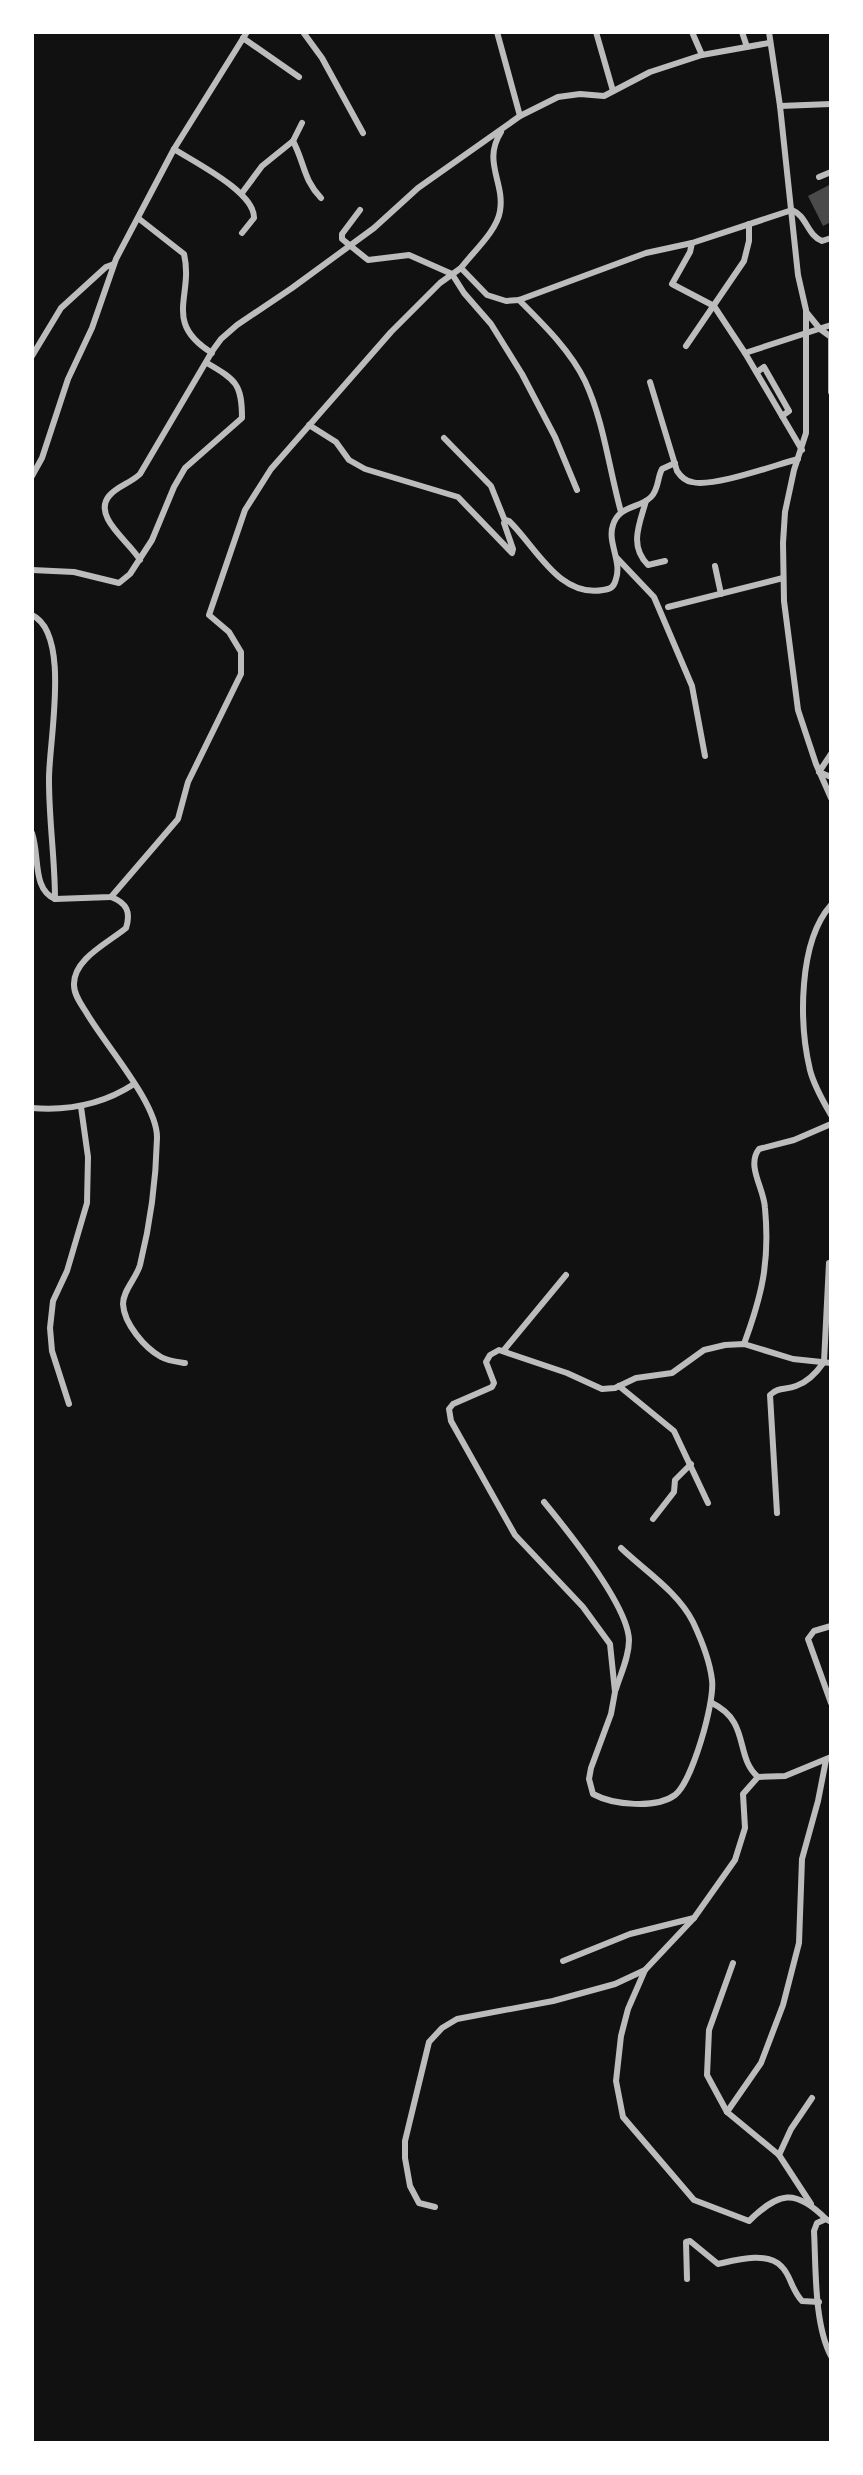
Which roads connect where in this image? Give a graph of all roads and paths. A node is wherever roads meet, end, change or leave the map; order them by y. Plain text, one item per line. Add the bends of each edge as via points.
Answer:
1 (303, 32) edge
2 (497, 32) edge
3 (596, 32) edge
4 (692, 32) edge
5 (742, 32) edge
6 (769, 32) edge
7 (245, 35) edge
8 (769, 43) junction
9 (747, 47) junction
10 (702, 55) junction
11 (299, 77) dead end
12 (613, 91) junction
13 (831, 104) edge
14 (780, 106) junction
15 (520, 116) junction
16 (302, 123) dead end
17 (503, 129) junction
18 (363, 133) dead end
19 (293, 141) junction
20 (478, 146) junction
21 (174, 149) junction
22 (492, 157) junction
23 (831, 172) edge
24 (819, 177) dead end
25 (242, 193) junction
26 (321, 198) dead end
27 (360, 210) dead end
28 (792, 210) junction
29 (138, 218) junction
30 (749, 224) junction
31 (242, 233) dead end
32 (831, 238) edge
33 (692, 243) junction
34 (349, 245) junction
35 (114, 264) junction
36 (461, 268) junction
37 (452, 274) junction
38 (519, 300) junction
39 (714, 306) junction
40 (806, 310) junction
41 (831, 325) edge
42 (820, 329) junction
43 (806, 333) junction
44 (831, 338) edge
45 (686, 346) dead end
46 (212, 353) junction
47 (745, 353) junction
48 (32, 356) edge
49 (207, 363) junction
50 (650, 382) dead end
51 (831, 392) edge
52 (309, 425) junction
53 (444, 438) dead end
54 (802, 450) junction
55 (798, 459) junction
56 (675, 463) junction
57 (32, 476) edge
58 (577, 490) dead end
59 (646, 501) junction
60 (621, 512) junction
61 (505, 521) junction
62 (616, 557) junction
63 (140, 560) junction
64 (665, 561) dead end
65 (715, 566) dead end
66 (32, 570) edge
67 (783, 578) junction
68 (721, 594) junction
69 (668, 607) dead end
70 (32, 615) edge
71 (831, 754) edge
72 (705, 756) dead end
73 (819, 772) junction
74 (831, 777) edge
75 (831, 798) edge
76 (32, 833) edge
77 (111, 897) junction
78 (55, 899) junction
79 (831, 905) edge
80 (134, 1084) junction
81 (81, 1107) junction
82 (32, 1108) edge
83 (831, 1115) edge
84 (831, 1124) edge
85 (829, 1263) edge
86 (566, 1275) dead end
87 (744, 1344) junction
88 (504, 1350) junction
89 (185, 1363) dead end
90 (827, 1363) edge
91 (619, 1386) junction
92 (69, 1404) dead end
93 (691, 1464) junction
94 (544, 1502) dead end
95 (708, 1503) dead end
96 (777, 1513) dead end
97 (653, 1519) dead end
98 (621, 1548) dead end
99 (831, 1626) edge
100 (615, 1692) junction
101 (712, 1703) junction
102 (831, 1703) edge
103 (828, 1759) edge
104 (758, 1777) junction
105 (694, 1918) junction
106 (563, 1961) dead end
107 (733, 1963) dead end
108 (645, 1970) junction
109 (812, 2098) dead end
110 (727, 2112) junction
111 (779, 2155) junction
112 (812, 2205) junction
113 (435, 2207) dead end
114 (829, 2220) edge
115 (687, 2279) dead end
116 (819, 2302) junction
117 (831, 2356) edge

1 - 18 street
2 - 15 street
3 - 12 street
4 - 10 street
5 - 9 street
6 - 8 street
7 - 11 street
7 - 21 street
8 - 9 street
8 - 14 street
9 - 10 street
10 - 12 street
12 - 15 street via 558,97
13 - 14 street
14 - 28 street
15 - 17 street
16 - 19 street
17 - 20 street
17 - 22 street
19 - 25 street via 262,166
19 - 26 street via 305,178
20 - 22 street
20 - 34 street
21 - 25 street
21 - 29 street
22 - 36 street via 499,217
23 - 24 street
25 - 31 street via 255,212
27 - 34 street via 341,235
28 - 30 street
28 - 32 street via 816,239
28 - 40 street
29 - 35 street
29 - 46 street via 184,254 183,322
30 - 33 street
30 - 39 street via 744,261
33 - 38 street via 646,253
33 - 39 street via 672,284
34 - 37 street via 368,260 409,255
34 - 46 street via 237,325
35 - 48 street via 61,308
35 - 57 street
36 - 37 street
36 - 38 street via 487,295
37 - 52 street via 391,332
37 - 58 street via 522,374
38 - 60 street via 585,381
39 - 45 street
39 - 47 street
40 - 42 street
40 - 43 street
41 - 42 street
42 - 43 street
42 - 44 street
43 - 47 street
43 - 54 street via 807,424
44 - 51 street
46 - 49 street
47 - 54 street
49 - 63 street via 140,474 111,493 103,507
49 - 63 street via 238,386 242,418 185,468
50 - 56 street
52 - 61 street via 365,469 458,497 512,553
52 - 77 street via 245,510 209,615 229,632 241,652 241,674 188,782 178,819
53 - 61 street via 491,486
54 - 55 street
55 - 56 street via 707,483 682,478
55 - 67 street via 785,512
56 - 59 street via 662,469
59 - 60 street
59 - 64 street via 636,548 648,565
60 - 62 street via 612,531
61 - 62 street via 572,586 611,589 616,583
62 - 72 street via 654,597 692,686
63 - 66 street via 119,583 74,572
65 - 68 street
67 - 68 street
67 - 73 street via 794,693
68 - 69 street
70 - 78 street via 47,631 54,674 49,782
71 - 73 street
73 - 74 street
73 - 75 street
76 - 78 street via 40,887
77 - 78 street
77 - 80 street via 128,912 126,928 80,965 74,989
79 - 83 street via 812,943 803,999 811,1073
80 - 81 street
80 - 89 street via 152,1111 157,1135 139,1269 123,1303 140,1340 163,1359
81 - 82 street
81 - 92 street via 87,1203 53,1301 50,1328
84 - 87 street via 756,1153 767,1257 758,1307
85 - 90 street
86 - 88 street
87 - 90 street
87 - 91 street via 704,1350 672,1373
88 - 91 street via 602,1389
88 - 100 street via 487,1359 492,1387 452,1405 448,1415 515,1535 610,1644
90 - 96 street via 797,1386 770,1395
91 - 93 street via 674,1431
93 - 95 street
93 - 97 street via 675,1480 674,1492
94 - 100 street via 623,1618 627,1658
98 - 101 street via 677,1598 692,1621 712,1679
99 - 102 street via 814,1631 808,1639
100 - 101 street via 589,1779 593,1794 605,1800 666,1801 679,1792
101 - 104 street via 727,1710 736,1724
103 - 104 street via 785,1776
103 - 110 street via 802,1859 799,1943 783,2005 761,2063
104 - 105 street via 743,1794 745,1828 735,1860
105 - 106 street via 630,1934
105 - 108 street
107 - 110 street via 709,2030 707,2075
108 - 112 street via 621,2036 616,2081 623,2117 694,2200 749,2221 770,2200 792,2197
108 - 113 street via 553,2001 457,2019 429,2042 405,2158 419,2203
109 - 111 street
110 - 111 street
111 - 112 street
112 - 114 street
114 - 116 street via 817,2223 814,2231
115 - 116 street via 690,2241 718,2264 771,2260 783,2268 802,2301
116 - 117 street

